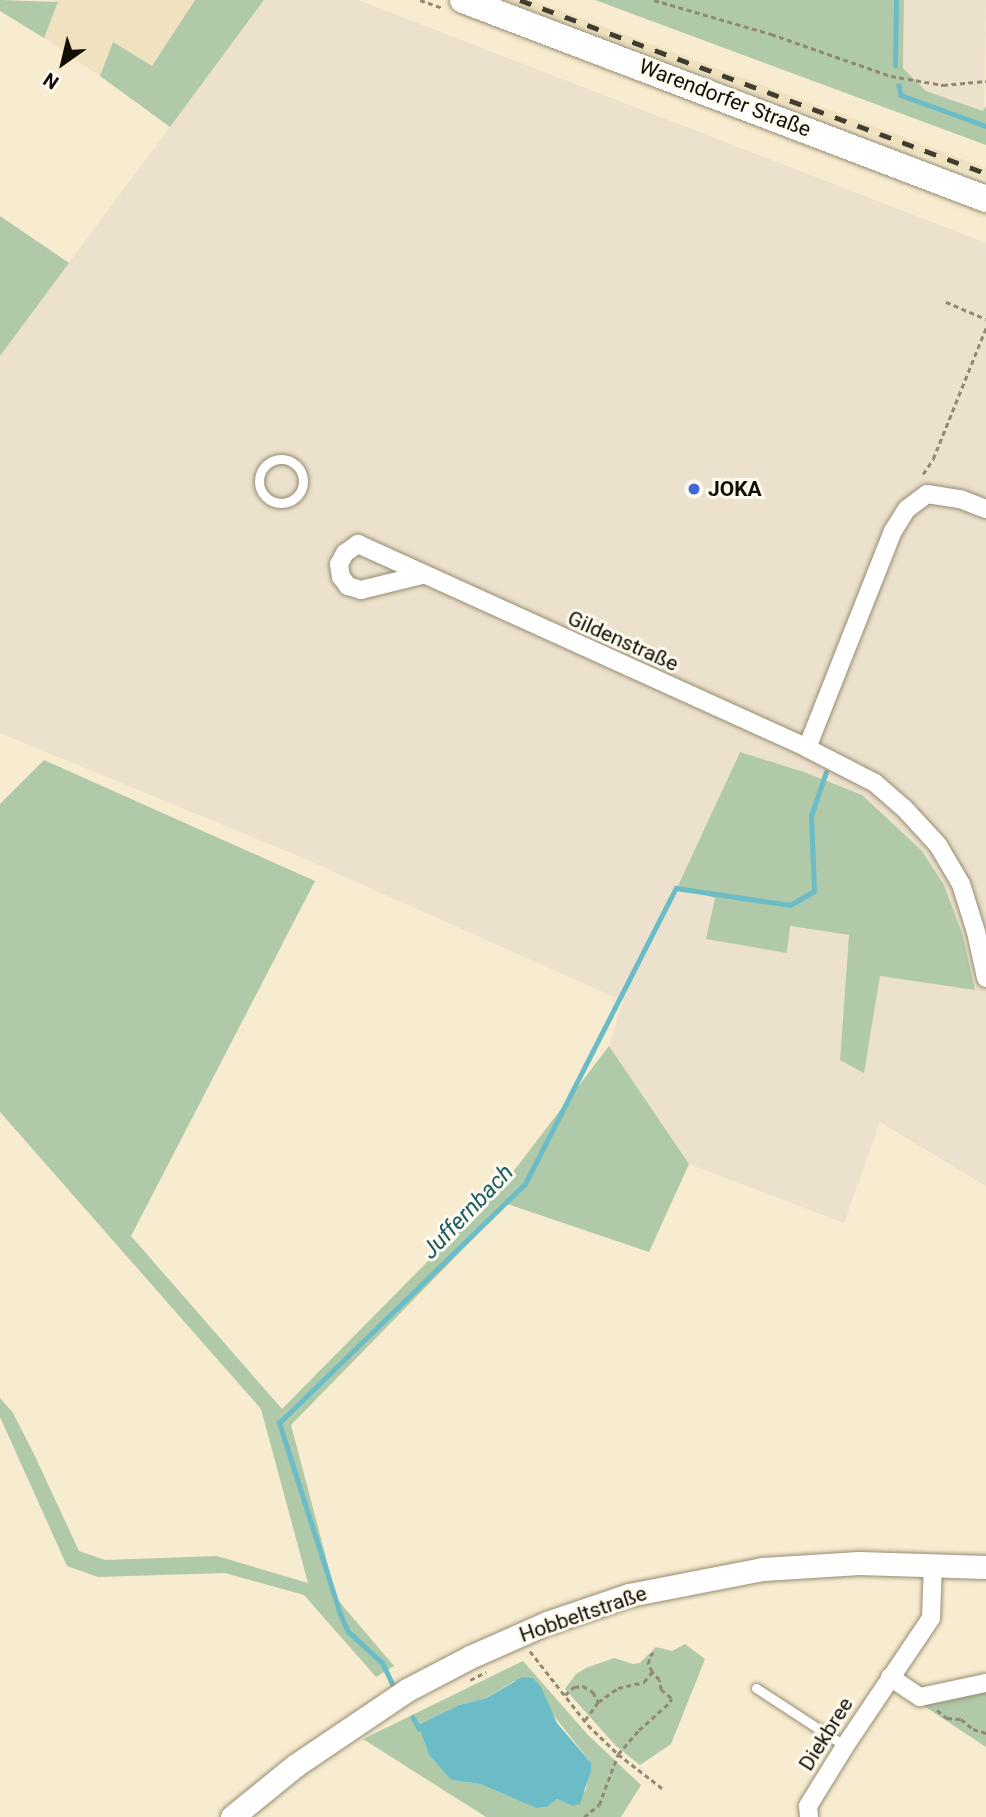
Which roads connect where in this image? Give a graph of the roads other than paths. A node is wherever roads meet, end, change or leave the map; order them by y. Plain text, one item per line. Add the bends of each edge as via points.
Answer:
1 (463, 0) edge
2 (986, 199) edge
3 (279, 459) joint
4 (986, 509) edge
5 (422, 575) dead end
6 (807, 748) junction
7 (986, 978) edge
8 (933, 1563) junction
9 (986, 1567) edge
10 (890, 1677) junction
11 (986, 1683) edge
12 (756, 1688) dead end
13 (845, 1746) junction
14 (232, 1817) edge
15 (809, 1817) edge

1 - 2 main road, Warendorfer Straße
3 - 3 lane via 263,469 260,485 270,500 284,503 300,492 303,479 293,462
4 - 6 street via 927,494 908,509 893,531
5 - 6 street, Gildenstraße
6 - 7 street, Gildenstraße via 875,783 939,845 961,884
8 - 9 street, Hobbeltstraße
8 - 10 street, Diekbree via 931,1618
8 - 14 street, Hobbeltstraße via 763,1569 629,1595 547,1623 407,1690 296,1765
10 - 11 street via 920,1697
10 - 13 street, Diekbree
12 - 13 lane
13 - 15 street, Diekbree via 808,1806

